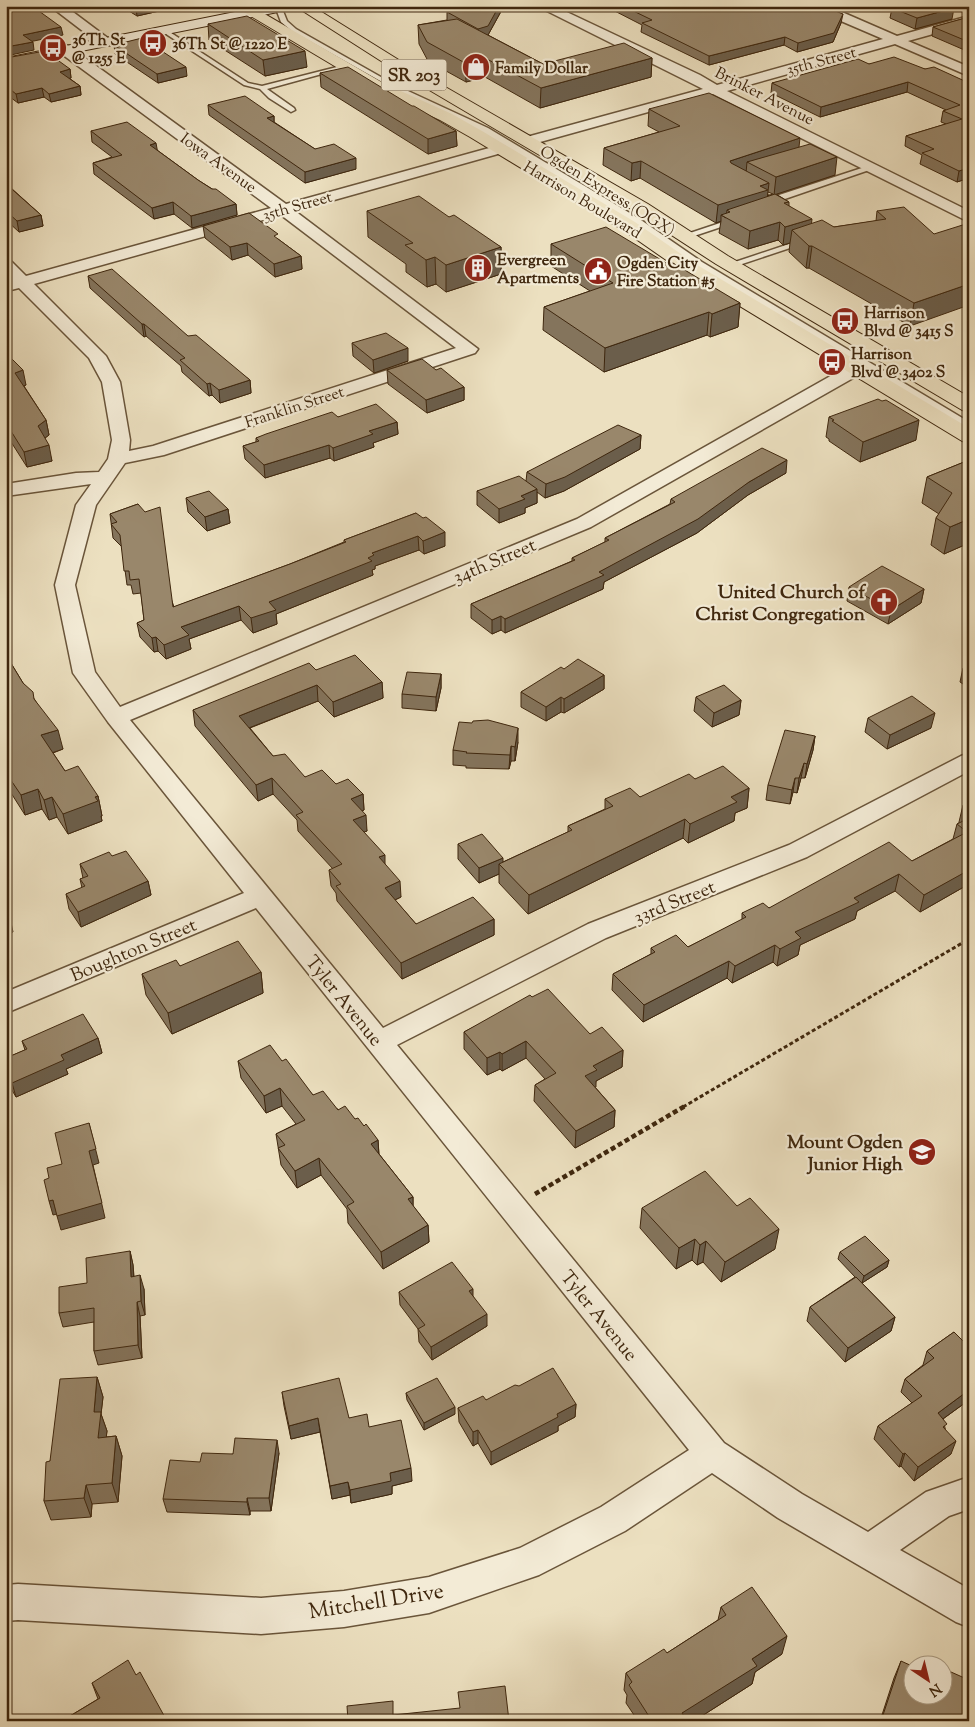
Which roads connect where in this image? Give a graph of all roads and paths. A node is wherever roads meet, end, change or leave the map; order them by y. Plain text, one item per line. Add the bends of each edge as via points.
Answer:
1 (56, 6) edge
2 (302, 6) edge
3 (543, 6) edge
4 (817, 6) edge
5 (278, 9) edge
6 (247, 10) edge
7 (969, 20) edge
8 (165, 31) junction
9 (895, 40) junction
10 (106, 42) junction
11 (64, 49) junction
12 (6, 62) edge
13 (346, 67) junction
14 (969, 72) edge
15 (262, 88) junction
16 (715, 89) junction
17 (291, 110) dead end
18 (528, 141) junction
19 (500, 149) junction
20 (871, 168) junction
21 (757, 192) edge
22 (283, 209) junction
23 (969, 217) edge
24 (741, 219) edge
25 (685, 236) junction
26 (812, 240) edge
27 (730, 265) junction
28 (12, 278) edge
29 (469, 349) joint
30 (856, 369) junction
31 (969, 406) edge
32 (969, 417) edge
33 (969, 426) edge
34 (969, 437) edge
35 (111, 468) junction
36 (6, 490) edge
37 (116, 717) junction
38 (969, 760) edge
39 (261, 896) junction
40 (969, 939) edge
41 (6, 1003) edge
42 (378, 1042) junction
43 (512, 1207) junction
44 (712, 1454) junction
45 (969, 1492) edge
46 (869, 1551) junction
47 (6, 1603) edge
48 (969, 1609) edge

1 - 10 street
2 - 18 main road, Harrison Boulevard / SR 203
3 - 16 street, Brinker Avenue
4 - 9 street
5 - 6 street
5 - 32 lane, Ogden Express (OGX) via 391,79 470,116 628,207 713,264
5 - 33 lane, Ogden Express (OGX) via 284,22 294,30 400,90 473,124
6 - 8 street
6 - 13 main road, Harrison Boulevard / SR 203
7 - 9 street, 35th Street
8 - 10 street
8 - 15 lane via 246,84
9 - 14 street
9 - 16 street, 35th Street
10 - 11 street
11 - 12 street
11 - 22 street, Iowa Avenue
13 - 15 lane
13 - 19 main road, Harrison Boulevard / SR 203 via 392,93 446,117
15 - 17 lane
16 - 18 street, 35th Street
16 - 20 street, Brinker Avenue via 828,150
18 - 25 main road, Harrison Boulevard / SR 203
19 - 22 street, 35th Street
19 - 30 main road, Harrison Boulevard / SR 203
20 - 21 lane via 773,200
20 - 23 street, Brinker Avenue
22 - 28 street, 35th Street
22 - 29 street, Iowa Avenue
24 - 25 lane
25 - 27 main road, Harrison Boulevard / SR 203
26 - 27 lane
27 - 31 main road, Harrison Boulevard / SR 203
28 - 35 street, Tyler Avenue via 97,356 111,382 121,440
29 - 35 street, Franklin Street
30 - 34 main road, Harrison Boulevard / SR 203
30 - 37 street, 34th Street via 584,523
35 - 36 street, Franklin Street via 76,479
35 - 37 street, Tyler Avenue via 86,506 65,585 84,672
37 - 39 street, Tyler Avenue
38 - 42 street, 33rd Street via 798,851 597,932
39 - 41 street, Boughton Street
39 - 42 street, Tyler Avenue
40 - 43 path
42 - 43 street, Tyler Avenue
43 - 44 street, Tyler Avenue
44 - 46 street, Tyler Avenue via 790,1506
44 - 47 street, Mitchell Drive via 613,1519 527,1564 430,1595 344,1609 261,1616
45 - 46 street via 938,1504
46 - 48 street, Tyler Avenue

